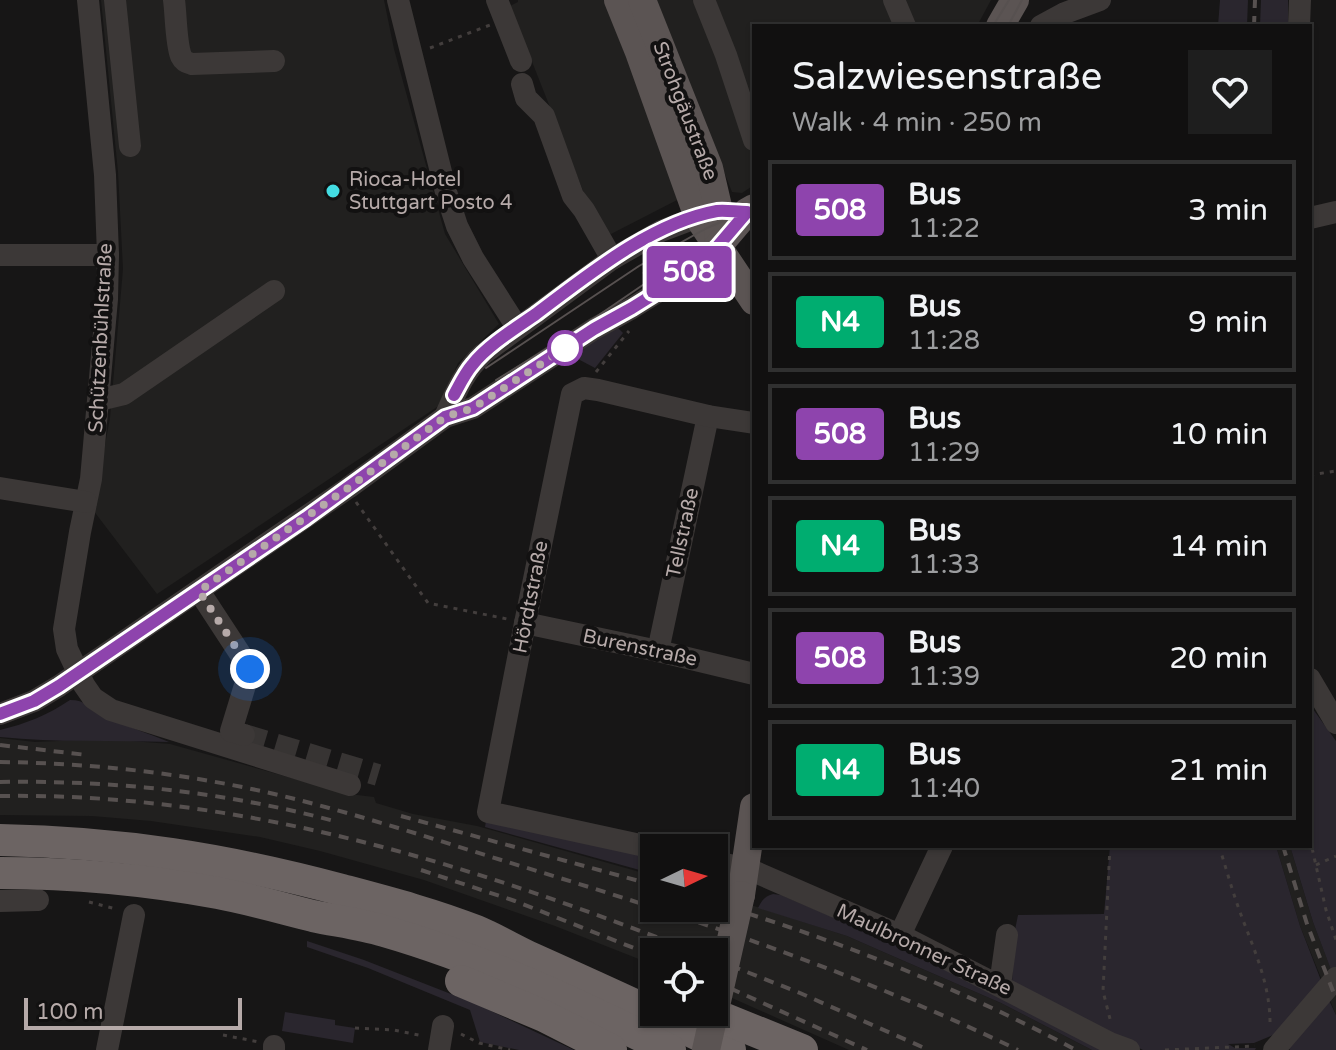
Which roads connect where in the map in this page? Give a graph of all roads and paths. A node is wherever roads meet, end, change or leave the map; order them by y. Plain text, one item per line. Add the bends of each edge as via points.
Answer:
1 (88, 0) edge
2 (115, 0) edge
3 (174, 0) edge
4 (398, 0) edge
5 (497, 0) edge
6 (618, 0) edge
7 (642, 0) edge
8 (704, 0) edge
9 (894, 0) edge
10 (1015, 0) edge
11 (1300, 0) edge
12 (1088, 11) edge
13 (904, 24) edge
14 (1001, 24) edge
15 (1047, 24) edge
16 (1299, 24) edge
17 (474, 31) dead end
18 (412, 56) junction
19 (274, 61) dead end
20 (521, 61) dead end
21 (522, 84) dead end
22 (752, 134) edge
23 (130, 146) dead end
24 (751, 210) edge
25 (1336, 212) edge
26 (708, 214) junction
27 (1312, 218) edge
28 (718, 246) junction
29 (674, 254) dead end
30 (0, 255) edge
31 (108, 255) junction
32 (612, 259) junction
33 (643, 274) dead end
34 (274, 291) dead end
35 (752, 298) edge
36 (632, 308) junction
37 (517, 327) junction
38 (463, 378) junction
39 (588, 383) junction
40 (99, 400) junction
41 (485, 400) junction
42 (708, 416) junction
43 (445, 417) junction
44 (752, 423) edge
45 (1336, 471) edge
46 (1312, 475) edge
47 (0, 488) edge
48 (348, 488) junction
49 (86, 502) junction
50 (199, 591) junction
51 (525, 623) junction
52 (658, 651) junction
53 (79, 672) junction
54 (752, 674) edge
55 (1312, 682) edge
56 (0, 714) edge
57 (1336, 723) edge
58 (244, 735) dead end
59 (350, 785) dead end
60 (752, 821) edge
61 (0, 840) edge
62 (640, 845) edge
63 (941, 848) edge
64 (1110, 848) edge
65 (1220, 848) edge
66 (1312, 848) edge
67 (1336, 856) edge
68 (1316, 865) junction
69 (728, 872) edge
70 (0, 873) edge
71 (743, 882) junction
72 (38, 900) dead end
73 (0, 901) edge
74 (89, 902) dead end
75 (134, 915) joint
76 (324, 918) junction
77 (476, 932) junction
78 (900, 935) junction
79 (1007, 935) dead end
80 (1336, 940) edge
81 (1336, 978) edge
82 (640, 985) edge
83 (1000, 985) junction
84 (728, 1020) edge
85 (355, 1028) dead end
86 (223, 1035) dead end
87 (441, 1039) edge
88 (1268, 1043) edge
89 (1120, 1046) edge
90 (274, 1048) edge
91 (107, 1050) edge
92 (510, 1050) edge
93 (611, 1050) edge
94 (670, 1050) edge
95 (706, 1050) edge
96 (730, 1050) edge
97 (802, 1050) edge
98 (1165, 1050) edge

1 - 31 street, Schützenbühlstraße
2 - 23 street
3 - 19 street via 185,62
4 - 18 street
5 - 20 street
6 - 26 main road, Strohgäustraße
7 - 26 main road, Strohgäustraße via 709,168
8 - 22 street
9 - 13 street
10 - 14 main road
11 - 16 street
12 - 15 street
17 - 18 path
18 - 37 street via 457,226
21 - 32 street via 526,98 544,116 573,196
24 - 26 main road
24 - 28 main road
25 - 27 street
26 - 28 main road, Strohgäustraße
26 - 32 street via 670,227
28 - 35 main road
28 - 36 street via 696,268
29 - 33 path
30 - 31 street
31 - 40 street, Schützenbühlstraße
32 - 37 street
34 - 40 street via 124,394
36 - 39 path via 632,327
36 - 41 street
37 - 38 street via 474,361
38 - 41 street
38 - 43 street
39 - 42 street
39 - 51 street, Hördtstraße via 572,394
40 - 49 street, Schützenbühlstraße
41 - 43 street
42 - 44 street
42 - 52 street, Tellstraße
43 - 48 street
45 - 46 path
47 - 49 street
48 - 50 street
48 - 51 path via 428,603
49 - 53 street, Schützenbühlstraße via 64,629
50 - 53 street
50 - 58 street via 250,669 231,731
51 - 52 street, Burenstraße
51 - 62 street, Hördtstraße via 488,812
52 - 54 street, Burenstraße
53 - 56 street via 34,701
53 - 59 street, Schützenbühlstraße via 93,698 111,710
55 - 57 street
60 - 71 main road
61 - 77 highway via 105,845 226,862 393,903
63 - 78 street
64 - 89 path via 1103,991
65 - 88 path via 1264,979 1270,1004
66 - 68 path
67 - 68 path
68 - 80 path
69 - 71 street, Maulbronner Straße
70 - 76 highway via 150,883
71 - 78 street, Maulbronner Straße
71 - 95 main road, bridge
72 - 73 street
74 - 75 path
75 - 91 street
76 - 93 highway via 378,948 544,1016
76 - 94 highway via 382,930 453,955
77 - 82 highway via 526,941
77 - 96 highway
78 - 83 street, Maulbronner Straße
79 - 83 street
81 - 88 street
83 - 89 street, Maulbronner Straße
84 - 97 highway
85 - 87 path
86 - 90 path
87 - 92 path
88 - 98 path

